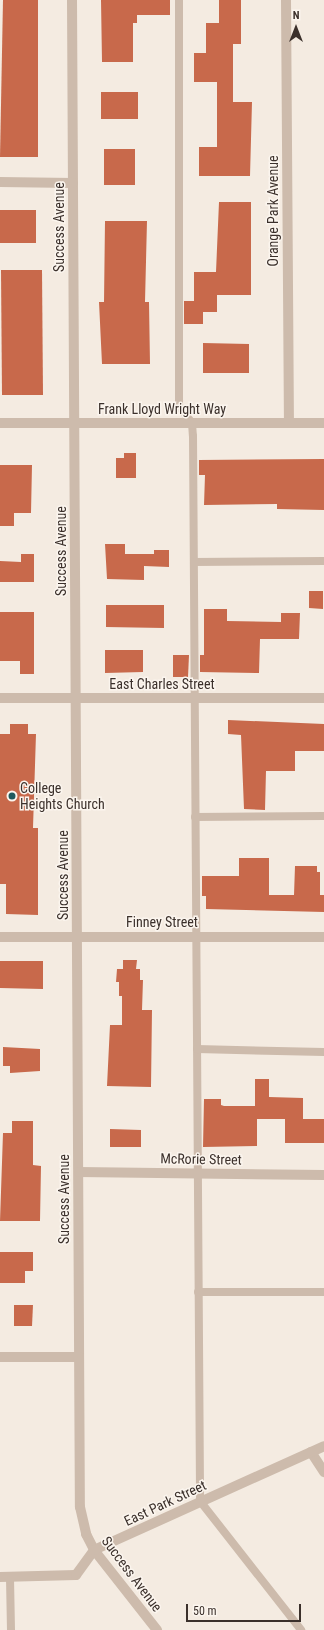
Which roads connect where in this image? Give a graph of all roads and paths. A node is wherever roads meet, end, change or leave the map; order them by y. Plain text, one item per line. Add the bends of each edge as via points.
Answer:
1 (72, 0) edge
2 (179, 0) edge
3 (286, 0) edge
4 (0, 182) edge
5 (73, 182) junction
6 (74, 422) junction
7 (289, 422) junction
8 (0, 423) edge
9 (192, 423) junction
10 (324, 423) edge
11 (324, 561) edge
12 (194, 562) junction
13 (0, 698) edge
14 (76, 698) junction
15 (194, 698) junction
16 (324, 698) edge
17 (324, 816) edge
18 (195, 817) junction
19 (77, 936) junction
20 (0, 937) edge
21 (197, 937) junction
22 (324, 937) edge
23 (197, 1049) junction
24 (324, 1052) edge
25 (79, 1172) junction
26 (197, 1173) junction
27 (324, 1174) edge
28 (198, 1292) junction
29 (324, 1292) edge
30 (0, 1357) edge
31 (79, 1357) junction
32 (324, 1446) edge
33 (311, 1452) junction
34 (324, 1472) edge
35 (200, 1501) junction
36 (94, 1550) junction
37 (5, 1578) edge
38 (11, 1630) edge
39 (157, 1630) edge
40 (301, 1630) edge

1 - 5 street, Success Avenue
2 - 9 lane via 179,406
3 - 7 street, Orange Park Avenue
4 - 5 street
5 - 6 street, Success Avenue
6 - 8 street, Frank Lloyd Wright Way
6 - 9 street, Frank Lloyd Wright Way
6 - 14 street, Success Avenue
7 - 9 street, Frank Lloyd Wright Way
7 - 10 street, Frank Lloyd Wright Way
9 - 12 lane
11 - 12 lane
12 - 15 lane
13 - 14 street, East Charles Street
14 - 15 street, East Charles Street
14 - 19 street, Success Avenue
15 - 16 street, East Charles Street
15 - 18 lane
17 - 18 lane
18 - 21 lane
19 - 20 street, Finney Street
19 - 21 street, Finney Street
19 - 25 street, Success Avenue
21 - 22 street, Finney Street
21 - 23 lane
23 - 24 lane
23 - 26 lane
25 - 26 street, McRorie Street
25 - 31 street, Success Avenue
26 - 27 street, McRorie Street
26 - 28 lane
28 - 29 lane
28 - 35 lane
30 - 31 street
31 - 36 street, Success Avenue via 80,1507 86,1534
32 - 33 street, East Park Street
33 - 34 street
33 - 35 street, East Park Street
35 - 36 street, East Park Street
35 - 40 lane
36 - 37 street, East Park Street via 76,1575
36 - 39 street, Success Avenue
37 - 38 lane

